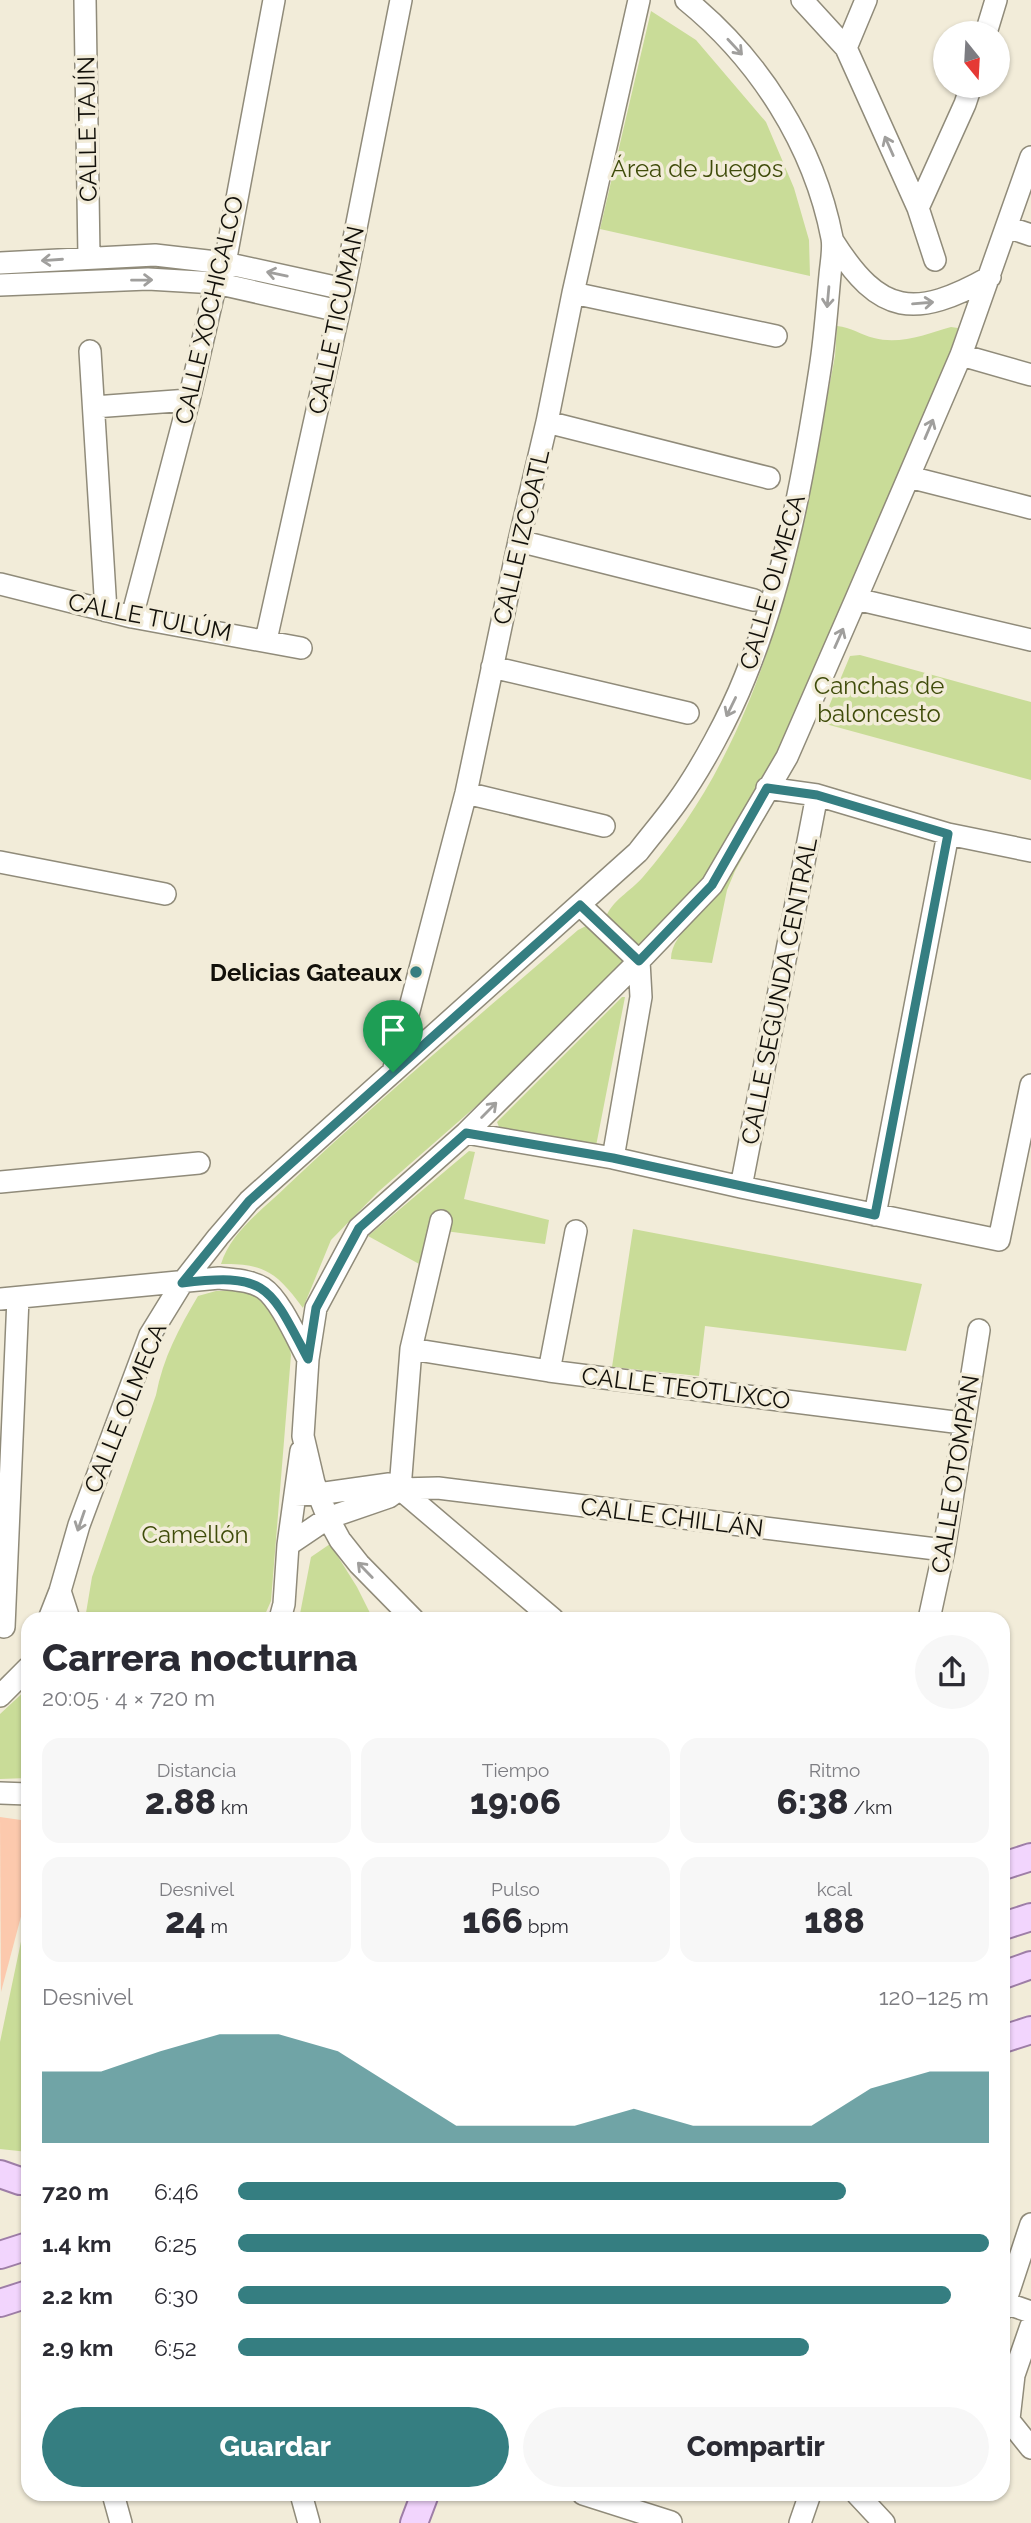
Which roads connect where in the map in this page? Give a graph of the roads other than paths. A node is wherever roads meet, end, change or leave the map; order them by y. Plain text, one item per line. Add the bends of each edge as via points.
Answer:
1 (85, 0) edge
2 (274, 0) edge
3 (401, 0) edge
4 (639, 0) edge
5 (686, 0) edge
6 (802, 0) edge
7 (866, 0) edge
8 (996, 0) edge
9 (990, 21) edge
10 (846, 48) junction
11 (967, 98) edge
12 (1031, 157) edge
13 (918, 208) junction
14 (1007, 227) junction
15 (1031, 234) edge
16 (833, 241) junction
17 (89, 257) junction
18 (935, 260) dead end
19 (0, 263) edge
20 (225, 263) junction
21 (990, 276) junction
22 (216, 283) junction
23 (0, 285) edge
24 (344, 289) junction
25 (573, 293) junction
26 (339, 312) junction
27 (776, 336) dead end
28 (90, 351) dead end
29 (961, 355) junction
30 (1031, 374) edge
31 (189, 400) junction
32 (94, 407) junction
33 (547, 422) junction
34 (909, 477) junction
35 (769, 478) dead end
36 (1031, 508) edge
37 (519, 541) junction
38 (0, 584) edge
39 (754, 600) dead end
40 (856, 600) junction
41 (106, 611) junction
42 (132, 617) junction
43 (266, 640) junction
44 (1031, 640) edge
45 (301, 648) dead end
46 (492, 667) junction
47 (688, 713) dead end
48 (767, 788) junction
49 (466, 793) junction
50 (817, 795) junction
51 (604, 826) dead end
52 (948, 834) junction
53 (1031, 851) edge
54 (0, 862) edge
55 (165, 894) dead end
56 (580, 905) junction
57 (639, 961) junction
58 (393, 1072) junction
59 (1031, 1084) edge
60 (466, 1133) junction
61 (613, 1158) junction
62 (199, 1163) dead end
63 (0, 1182) edge
64 (741, 1187) junction
65 (875, 1215) junction
66 (442, 1222) dead end
67 (576, 1231) dead end
68 (182, 1283) junction
69 (9, 1299) edge
70 (979, 1330) dead end
71 (411, 1349) junction
72 (308, 1359) junction
73 (549, 1371) junction
74 (962, 1423) junction
75 (303, 1436) junction
76 (400, 1489) junction
77 (317, 1494) junction
78 (295, 1495) junction
79 (328, 1518) junction
80 (288, 1545) junction
81 (944, 1550) junction
82 (60, 1591) junction
83 (52, 1612) edge
84 (67, 1612) edge
85 (282, 1612) edge
86 (406, 1612) edge
87 (545, 1612) edge
88 (931, 1612) edge
89 (4, 1627) dead end
90 (21, 1675) edge
91 (0, 1696) edge
92 (0, 1793) edge
93 (21, 1794) edge
94 (1031, 1857) edge
95 (1010, 1864) edge
96 (1031, 1917) edge
97 (1010, 1924) edge
98 (1031, 1965) edge
99 (1010, 1972) edge
100 (0, 2174) edge
101 (21, 2181) edge
102 (1031, 2224) edge
103 (21, 2248) edge
104 (0, 2255) edge
105 (1010, 2288) edge
106 (21, 2296) edge
107 (0, 2303) edge
108 (1010, 2307) edge
109 (1031, 2312) edge
110 (1031, 2326) edge
111 (1010, 2396) edge
112 (1010, 2421) edge
113 (1031, 2448) edge
114 (115, 2501) edge
115 (303, 2501) edge
116 (422, 2501) edge
117 (605, 2501) edge
118 (808, 2501) edge
119 (864, 2501) edge
120 (671, 2522) edge
121 (121, 2523) edge
122 (309, 2523) edge
123 (414, 2523) edge
124 (800, 2523) edge
125 (884, 2523) edge

1 - 17 street, CALLE TAJÍN
2 - 20 street, CALLE XOCHICALCO
3 - 24 street, CALLE TICUMAN
4 - 25 street, CALLE IZCOATL
5 -> 16 street, CALLE OLMECA via 743,55 779,104 803,150
6 - 10 street
7 - 10 street
8 - 9 street
13 -> 10 street
11 - 13 street
12 - 14 street
13 - 18 street
14 - 15 street
14 - 21 street
16 -> 21 street via 866,285 899,303 936,302
16 -> 56 street, CALLE OLMECA via 824,344 801,485 771,604 745,677 679,800 638,852
17 -> 19 street
17 - 20 street via 155,255
20 - 22 street, CALLE XOCHICALCO
24 -> 20 street
21 - 29 street
23 -> 22 street via 148,279
22 - 26 street
22 - 31 street, CALLE XOCHICALCO
24 - 26 street, CALLE TICUMAN
25 - 27 street
25 - 33 street, CALLE IZCOATL
26 - 43 street, CALLE TICUMAN
28 - 32 street
29 - 30 street
34 -> 29 street
31 - 32 street
31 - 42 street, CALLE XOCHICALCO
32 - 41 street
33 - 35 street
33 - 37 street, CALLE IZCOATL
34 - 36 street
34 - 40 street
37 - 39 street
37 - 46 street, CALLE IZCOATL
38 - 41 street, CALLE TULÚM
40 - 44 street
48 -> 40 street via 787,757
41 - 42 street, CALLE TULÚM
42 - 43 street, CALLE TULÚM
43 - 45 street, CALLE TULÚM
46 - 47 street
46 - 49 street, CALLE IZCOATL
48 - 50 street
48 - 57 street via 712,885
49 - 51 street
49 - 58 street, CALLE IZCOATL
50 - 52 street
50 - 64 street, CALLE SEGUNDA CENTRAL
52 - 53 street
52 - 65 street
54 - 55 street
56 - 57 street
56 - 58 street, CALLE OLMECA
60 -> 57 street
57 - 61 street via 641,997
58 - 68 street, CALLE OLMECA via 249,1201
59 - 65 street via 999,1240
60 - 61 street
60 - 72 street via 359,1228 316,1308
61 - 64 street
62 - 63 street
64 - 65 street
66 - 71 street
67 - 73 street
68 - 69 street
68 - 72 street via 219,1279 246,1281 265,1289
68 -> 82 street, CALLE OLMECA via 150,1335 79,1525
69 - 89 street
70 - 74 street, CALLE OTOMPAN
71 - 73 street, CALLE TEOTLIXCO
71 - 76 street
72 - 75 street
73 - 74 street, CALLE TEOTLIXCO
74 - 81 street, CALLE OTOMPAN
75 - 77 street
75 - 78 street
76 - 77 street, CALLE CHILLÁN via 389,1484
76 - 79 street, CALLE CHILLÁN
76 - 81 street, CALLE CHILLÁN via 438,1488
76 - 87 street
77 - 78 street, CALLE CHILLÁN
77 - 79 street
78 - 80 street
79 - 80 street, CALLE CHILLÁN
86 -> 79 street via 359,1564
80 - 85 street
81 - 88 street, CALLE OTOMPAN
82 - 83 street, CALLE OLMECA
82 - 84 street
90 - 91 street
92 - 93 street
94 - 95 main road
96 - 97 main road
98 - 99 main road
100 - 101 main road
102 - 105 street
103 - 104 main road
106 - 107 main road
108 - 109 street
110 - 111 street
112 - 113 street
114 - 121 street
115 - 122 street
116 - 123 main road
117 - 120 street
118 - 124 street
119 - 125 street

